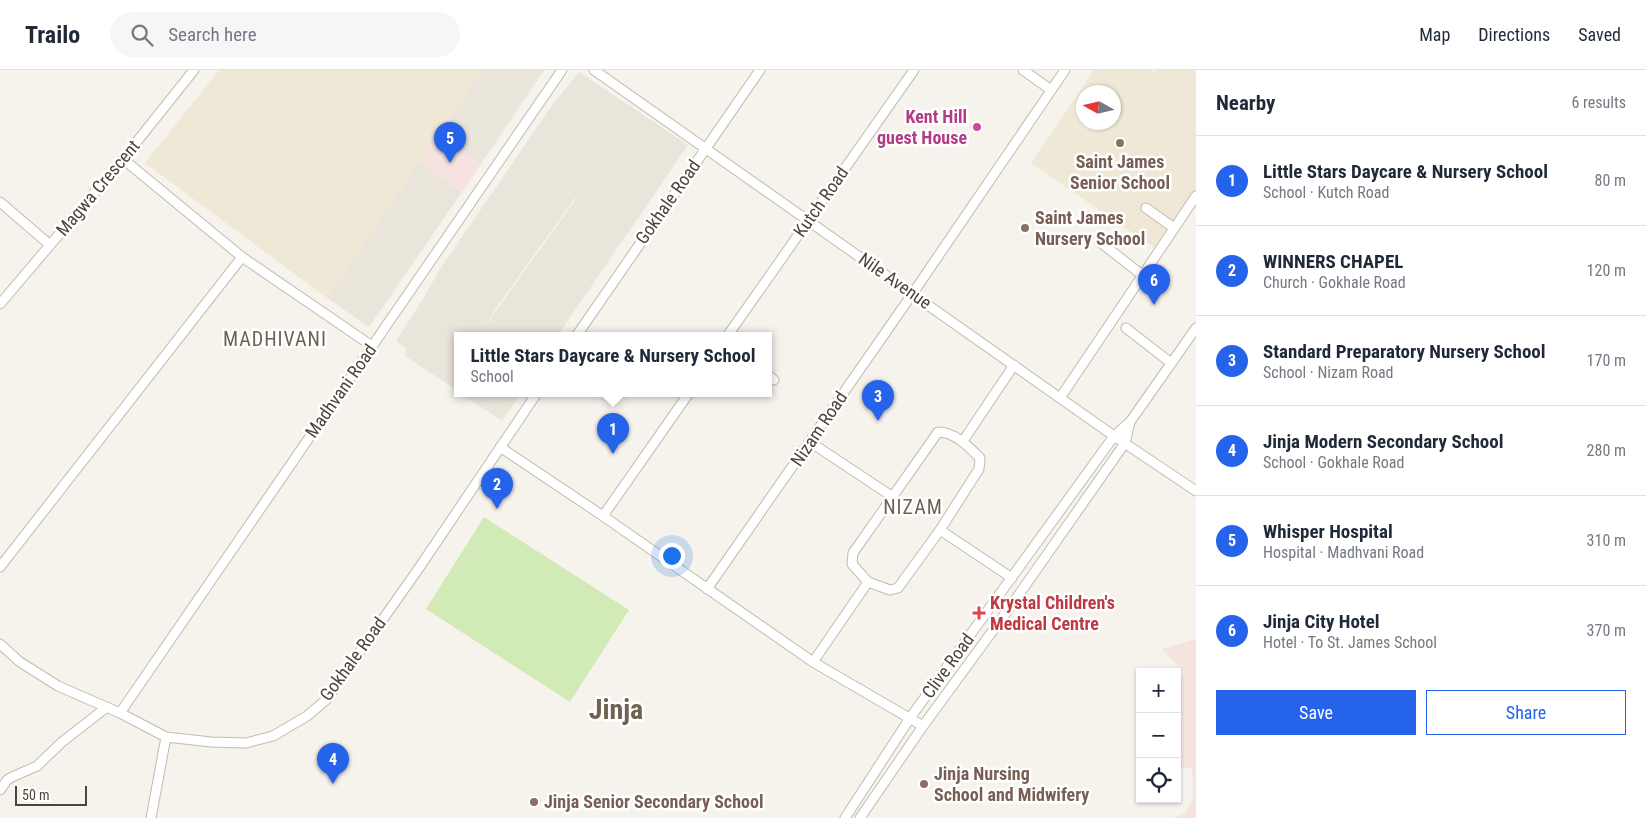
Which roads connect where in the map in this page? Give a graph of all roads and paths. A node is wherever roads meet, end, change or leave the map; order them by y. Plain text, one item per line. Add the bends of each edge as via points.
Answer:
1 (194, 70) edge
2 (562, 70) edge
3 (594, 70) edge
4 (760, 70) edge
5 (914, 70) edge
6 (1023, 70) edge
7 (1066, 70) edge
8 (1052, 90) junction
9 (705, 148) junction
10 (123, 159) junction
11 (1196, 196) edge
12 (0, 202) edge
13 (1146, 208) dead end
14 (808, 220) junction
15 (1174, 228) junction
16 (1100, 242) dead end
17 (50, 245) junction
18 (242, 257) junction
19 (1142, 275) junction
20 (913, 294) junction
21 (0, 304) edge
22 (1126, 328) dead end
23 (1196, 328) edge
24 (579, 332) edge
25 (730, 332) edge
26 (372, 346) junction
27 (1171, 363) junction
28 (1014, 365) junction
29 (534, 397) edge
30 (685, 397) edge
31 (1060, 398) junction
32 (1130, 422) junction
33 (1114, 436) junction
34 (963, 441) junction
35 (810, 442) junction
36 (1125, 443) junction
37 (500, 447) junction
38 (1196, 491) edge
39 (893, 497) junction
40 (604, 516) junction
41 (940, 530) junction
42 (0, 567) edge
43 (1012, 578) junction
44 (868, 582) junction
45 (707, 589) junction
46 (1000, 595) junction
47 (1013, 603) junction
48 (0, 644) edge
49 (813, 662) junction
50 (107, 707) junction
51 (120, 712) junction
52 (910, 718) junction
53 (923, 726) junction
54 (166, 737) junction
55 (0, 790) edge
56 (151, 818) edge
57 (845, 818) edge
58 (860, 818) edge

1 - 10 street, Magwa Crescent
2 - 26 street, Madhvani Road
3 - 9 street, Nile Avenue
4 - 9 street, Gokhale Road
5 - 14 street, Kutch Road
6 - 8 street
7 - 8 street, Nizam Road
8 - 20 street, Nizam Road
9 - 14 street, Nile Avenue
9 - 24 street, Gokhale Road
10 - 17 street, Magwa Crescent
10 - 18 street
11 - 15 street
12 - 17 street
13 - 15 street
14 - 20 street, Nile Avenue
14 - 25 street, Kutch Road
15 - 19 street
16 - 19 street
17 - 21 street, Magwa Crescent
18 - 26 street
18 - 42 street
19 - 31 street
20 - 28 street, Nile Avenue
20 - 35 street, Nizam Road
22 - 27 street
23 - 27 street, Clive Road
26 - 51 street, Madhvani Road
27 - 32 street, Clive Road
28 - 31 street, Nile Avenue
28 - 34 street
29 - 37 street, Gokhale Road
30 - 40 street
31 - 33 street, Nile Avenue
32 - 33 street, Clive Road
32 - 36 street, Clive Road
33 - 36 street, Nile Avenue
33 - 43 street, Clive Road
34 - 39 street via 938,432
34 - 41 street via 980,458 979,469
35 - 39 street
35 - 45 street, Nizam Road
36 - 38 street, Nile Avenue
36 - 47 street, Clive Road
37 - 40 street
37 - 54 street, Gokhale Road via 326,700 307,716 273,736 246,743
39 - 44 street via 854,553 852,564
40 - 45 street
41 - 43 street
41 - 44 street via 895,590
43 - 46 street, Clive Road
44 - 49 street
45 - 49 street
46 - 47 street
46 - 52 street, Clive Road
47 - 53 street, Clive Road
48 - 50 street, Gokhale Road via 20,662 58,686
49 - 52 street
50 - 51 street, Gokhale Road
50 - 55 street via 37,766 7,780
51 - 54 street, Gokhale Road
52 - 53 street
52 - 57 street, Clive Road
53 - 58 street, Clive Road
54 - 56 street

